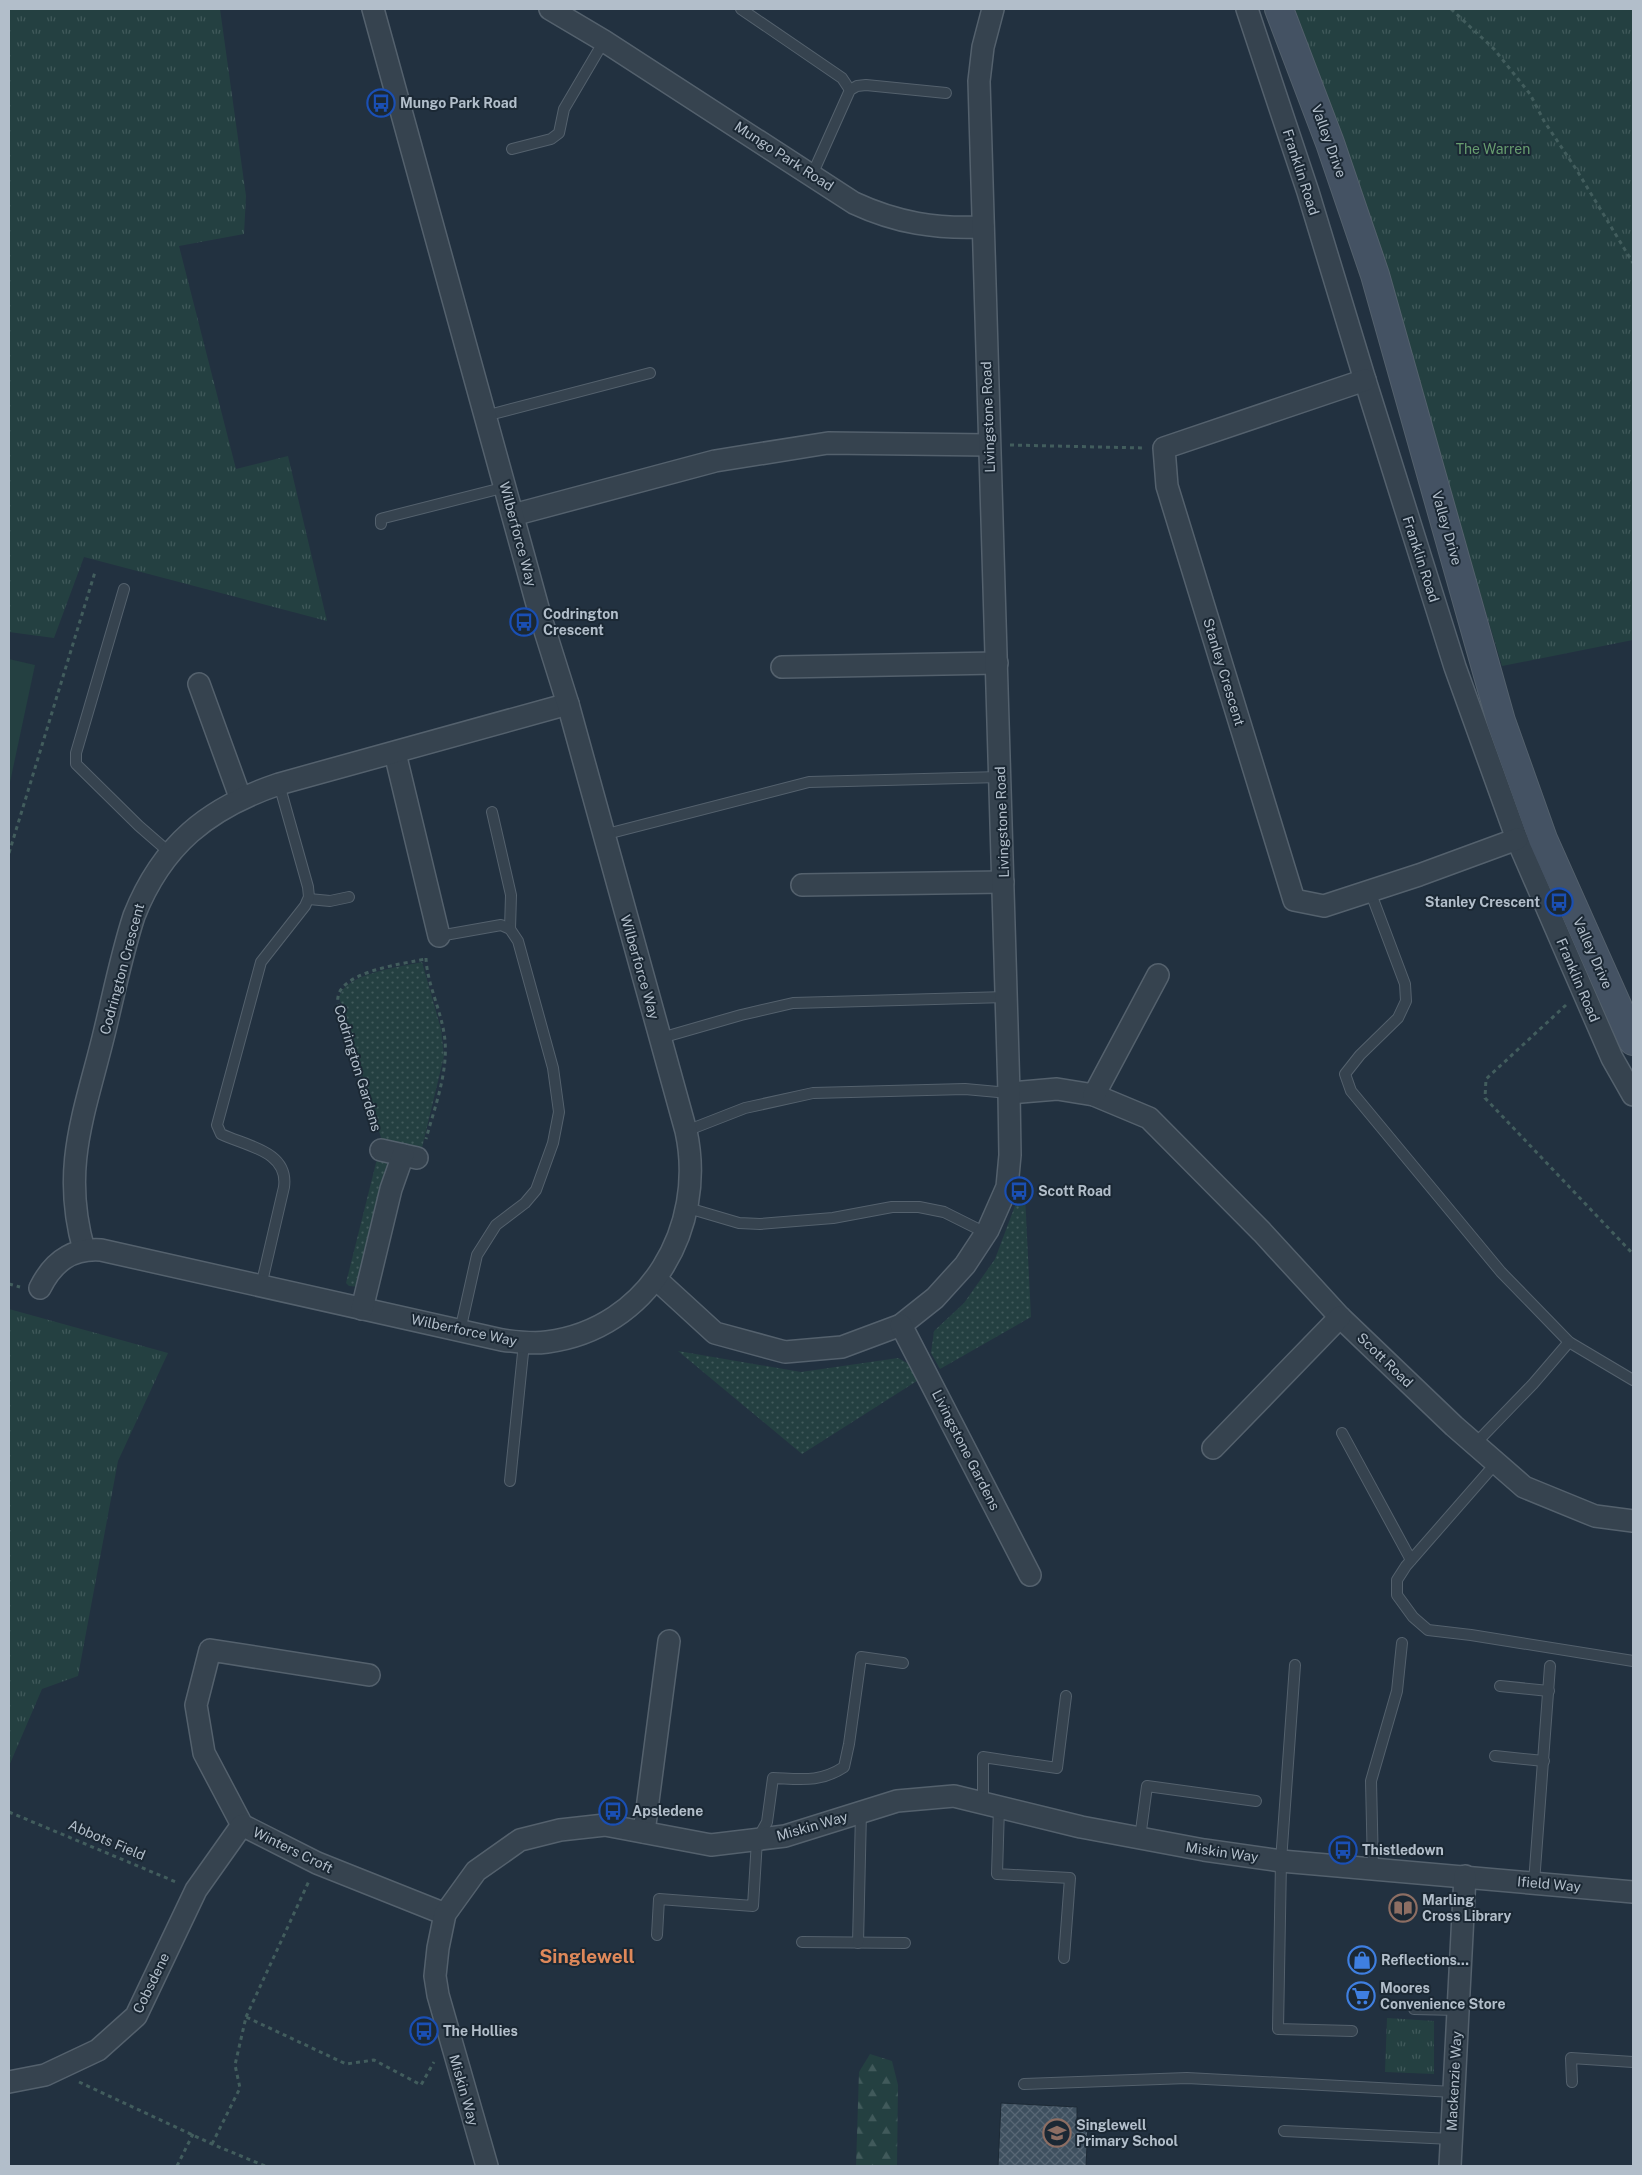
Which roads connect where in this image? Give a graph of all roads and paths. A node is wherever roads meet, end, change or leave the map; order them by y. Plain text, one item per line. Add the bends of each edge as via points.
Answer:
1 (550, 9) edge
2 (741, 9) edge
3 (993, 9) edge
4 (1247, 9) edge
5 (1279, 9) edge
6 (1451, 9) edge
7 (379, 10) edge
8 (604, 41) junction
9 (850, 90) junction
10 (946, 93) dead end
11 (512, 150) dead end
12 (812, 175) junction
13 (983, 227) junction
14 (1633, 263) edge
15 (650, 373) dead end
16 (1365, 380) junction
17 (485, 416) junction
18 (989, 445) junction
19 (1164, 448) junction
20 (506, 486) junction
21 (513, 514) junction
22 (381, 524) dead end
23 (96, 572) dead end
24 (124, 589) dead end
25 (997, 663) junction
26 (782, 666) dead end
27 (199, 684) dead end
28 (568, 704) junction
29 (395, 753) junction
30 (1000, 777) junction
31 (279, 784) junction
32 (240, 797) junction
33 (492, 812) dead end
34 (603, 835) junction
35 (1517, 839) junction
36 (9, 853) edge
37 (170, 853) junction
38 (1003, 882) junction
39 (802, 885) dead end
40 (1370, 891) junction
41 (349, 897) dead end
42 (309, 899) junction
43 (510, 929) junction
44 (439, 936) junction
45 (425, 959) junction
46 (1158, 975) dead end
47 (1582, 990) junction
48 (1006, 996) junction
49 (660, 1038) junction
50 (1633, 1041) edge
51 (1009, 1092) junction
52 (1094, 1095) junction
53 (1633, 1095) edge
54 (686, 1131) junction
55 (380, 1144) joint
56 (415, 1152) junction
57 (688, 1208) junction
58 (986, 1233) junction
59 (84, 1250) junction
60 (1633, 1254) edge
61 (656, 1279) junction
62 (261, 1286) junction
63 (40, 1288) dead end
64 (362, 1309) junction
65 (1340, 1317) junction
66 (901, 1325) junction
67 (460, 1331) junction
68 (1569, 1342) junction
69 (524, 1343) junction
70 (1633, 1380) edge
71 (1342, 1433) dead end
72 (1475, 1444) junction
73 (1213, 1448) dead end
74 (1496, 1463) junction
75 (510, 1481) dead end
76 (1633, 1521) edge
77 (1411, 1560) junction
78 (1030, 1575) dead end
79 (668, 1641) dead end
80 (1402, 1643) dead end
81 (1633, 1661) edge
82 (903, 1663) dead end
83 (1296, 1665) dead end
84 (1550, 1666) dead end
85 (369, 1675) dead end
86 (1500, 1686) dead end
87 (1549, 1691) junction
88 (1066, 1696) dead end
89 (1495, 1756) dead end
90 (1544, 1761) junction
91 (1256, 1801) dead end
92 (991, 1805) junction
93 (9, 1812) edge
94 (861, 1812) junction
95 (242, 1826) junction
96 (644, 1832) junction
97 (1140, 1838) junction
98 (757, 1840) junction
99 (1281, 1860) junction
100 (317, 1863) junction
101 (1373, 1868) junction
102 (1466, 1876) junction
103 (1534, 1883) junction
104 (196, 1890) junction
105 (1633, 1892) edge
106 (445, 1914) junction
107 (657, 1935) dead end
108 (802, 1942) dead end
109 (858, 1943) junction
110 (905, 1943) dead end
111 (1064, 1958) dead end
112 (1414, 2009) dead end
113 (1458, 2010) junction
114 (246, 2017) junction
115 (1352, 2031) dead end
116 (453, 2053) junction
117 (1633, 2062) edge
118 (9, 2082) edge
119 (1572, 2082) dead end
120 (1024, 2084) dead end
121 (1454, 2092) junction
122 (105, 2094) dead end
123 (1284, 2131) dead end
124 (192, 2134) junction
125 (1452, 2139) junction
126 (212, 2144) junction
127 (177, 2166) edge
128 (265, 2166) edge
129 (487, 2166) edge
130 (1450, 2166) edge

1 - 8 street, Mungo Park Road
2 - 9 lane via 842,78
3 - 13 street, Livingstone Road via 983,47 979,82
4 - 16 street, Franklin Road via 1308,192
5 - 50 street, Valley Drive via 1375,275 1501,721 1544,839
6 - 14 path via 1494,49 1530,94 1544,122
7 - 17 street, Wilberforce Way
8 - 11 lane via 564,109 559,133 551,139
8 - 12 street, Mungo Park Road
9 - 10 lane via 866,85
9 - 12 lane
12 - 13 street, Mungo Park Road via 854,203 878,214 949,228
13 - 18 street, Livingstone Road
15 - 17 lane
16 - 19 street
16 - 35 street, Franklin Road via 1456,666
17 - 20 street, Wilberforce Way
18 - 19 path
18 - 21 street via 828,443 715,461
18 - 25 street, Livingstone Road
19 - 40 street, Stanley Crescent via 1167,486 1294,900 1324,906
20 - 21 street, Wilberforce Way
20 - 22 lane via 384,518
21 - 28 street, Wilberforce Way
23 - 36 path
24 - 37 lane via 81,736 76,764
25 - 26 street
25 - 30 street, Livingstone Road
27 - 32 street
28 - 29 street, Codrington Crescent
28 - 34 street, Wilberforce Way
29 - 31 street, Codrington Crescent
29 - 44 street
30 - 34 lane via 809,782
30 - 38 street, Livingstone Road
31 - 32 street, Codrington Crescent
31 - 42 lane
32 - 37 street, Codrington Crescent via 194,829
33 - 43 lane via 511,895
34 - 49 street, Wilberforce Way
35 - 40 street, Stanley Crescent
35 - 47 street, Franklin Road
37 - 59 street, Codrington Crescent via 147,888 132,922 79,1132 73,1188 76,1222
38 - 39 street
38 - 48 street, Livingstone Road
40 - 68 lane via 1404,984 1406,1002 1398,1018 1345,1074 1351,1091 1501,1272
41 - 42 lane via 330,901
42 - 62 lane via 261,962 217,1125 223,1135 273,1157 284,1174 285,1185
43 - 44 lane via 501,925
43 - 67 lane via 518,941 534,998 560,1108 553,1142 536,1190 525,1203 496,1225 477,1255
44 - 45 path
45 - 55 path, Codrington Gardens via 361,975 344,984 338,993 338,1003
45 - 56 path via 444,1030 444,1070
46 - 52 street
47 - 53 street, Franklin Road via 1612,1058
47 - 60 path via 1486,1079 1485,1098
48 - 49 lane via 793,1003
48 - 51 street, Livingstone Road
49 - 54 street, Wilberforce Way
51 - 52 street, Scott Road via 1057,1089
51 - 54 lane via 965,1089 813,1093 745,1108
51 - 58 street, Livingstone Road via 1007,1187
52 - 65 street, Scott Road via 1149,1118 1262,1232
54 - 57 street, Wilberforce Way via 691,1170
55 - 56 street, Codrington Gardens
56 - 64 street via 391,1189
57 - 58 lane via 739,1223 760,1224 833,1218 892,1207 919,1207 944,1212
57 - 61 street, Wilberforce Way via 679,1239
58 - 66 street, Livingstone Road via 965,1265 935,1298
59 - 62 street, Wilberforce Way via 107,1251
59 - 63 street, Wilberforce Way via 69,1254 56,1263
61 - 66 street, Livingstone Road via 715,1333 785,1352 842,1347
61 - 69 street, Wilberforce Way via 625,1309 595,1328 560,1340
62 - 64 street, Wilberforce Way
64 - 67 street, Wilberforce Way
65 - 72 street, Scott Road
65 - 73 street
66 - 78 street, Livingstone Gardens
67 - 69 street, Wilberforce Way
68 - 70 lane
68 - 72 lane
69 - 75 lane
71 - 77 lane
72 - 74 street, Scott Road
74 - 76 street, Scott Road via 1524,1487 1595,1516
74 - 77 lane
77 - 81 lane via 1397,1580 1397,1596 1428,1630
79 - 96 street
80 - 101 lane via 1397,1691 1371,1781
82 - 98 lane via 861,1657 844,1767 831,1776 814,1779 773,1778 767,1822
83 - 99 lane
84 - 87 lane
85 - 95 street, Winters Croft via 210,1650 196,1705 204,1753
86 - 87 lane
87 - 90 lane
88 - 92 lane via 1057,1768 982,1757
89 - 90 lane
90 - 103 lane
91 - 97 lane via 1146,1786
92 - 94 street, Miskin Way via 954,1796 897,1801
92 - 97 street, Miskin Way
92 - 111 lane via 997,1874 1070,1878
93 - 104 path, Abbots Field
94 - 98 street, Miskin Way via 785,1836
94 - 109 lane
95 - 100 street, Winters Croft
95 - 104 street, Cobsdene
96 - 98 street, Miskin Way via 711,1845
96 - 106 street, Miskin Way via 605,1825 560,1830 520,1840 476,1871
97 - 99 street, Miskin Way
98 - 107 lane via 753,1906 660,1899
99 - 101 street, Miskin Way
99 - 115 lane via 1278,2028
100 - 106 street, Winters Croft
100 - 114 path
101 - 102 street, Miskin Way
102 - 103 street, Ifield Way
102 - 113 street, Mackenzie Way
103 - 105 street, Ifield Way
104 - 118 street, Cobsdene via 136,2016 98,2050 45,2075
106 - 116 street, Miskin Way via 435,1976
108 - 109 lane
109 - 110 lane
112 - 113 lane
113 - 121 street, Mackenzie Way
114 - 116 path via 346,2064 374,2060 421,2085 435,2060
114 - 126 path via 235,2065 240,2088
116 - 129 street, Miskin Way
117 - 119 lane via 1571,2058
120 - 121 lane via 1187,2078
121 - 125 street, Mackenzie Way
122 - 124 path
123 - 125 lane
124 - 126 path
124 - 127 path
125 - 130 street, Mackenzie Way
126 - 128 path

